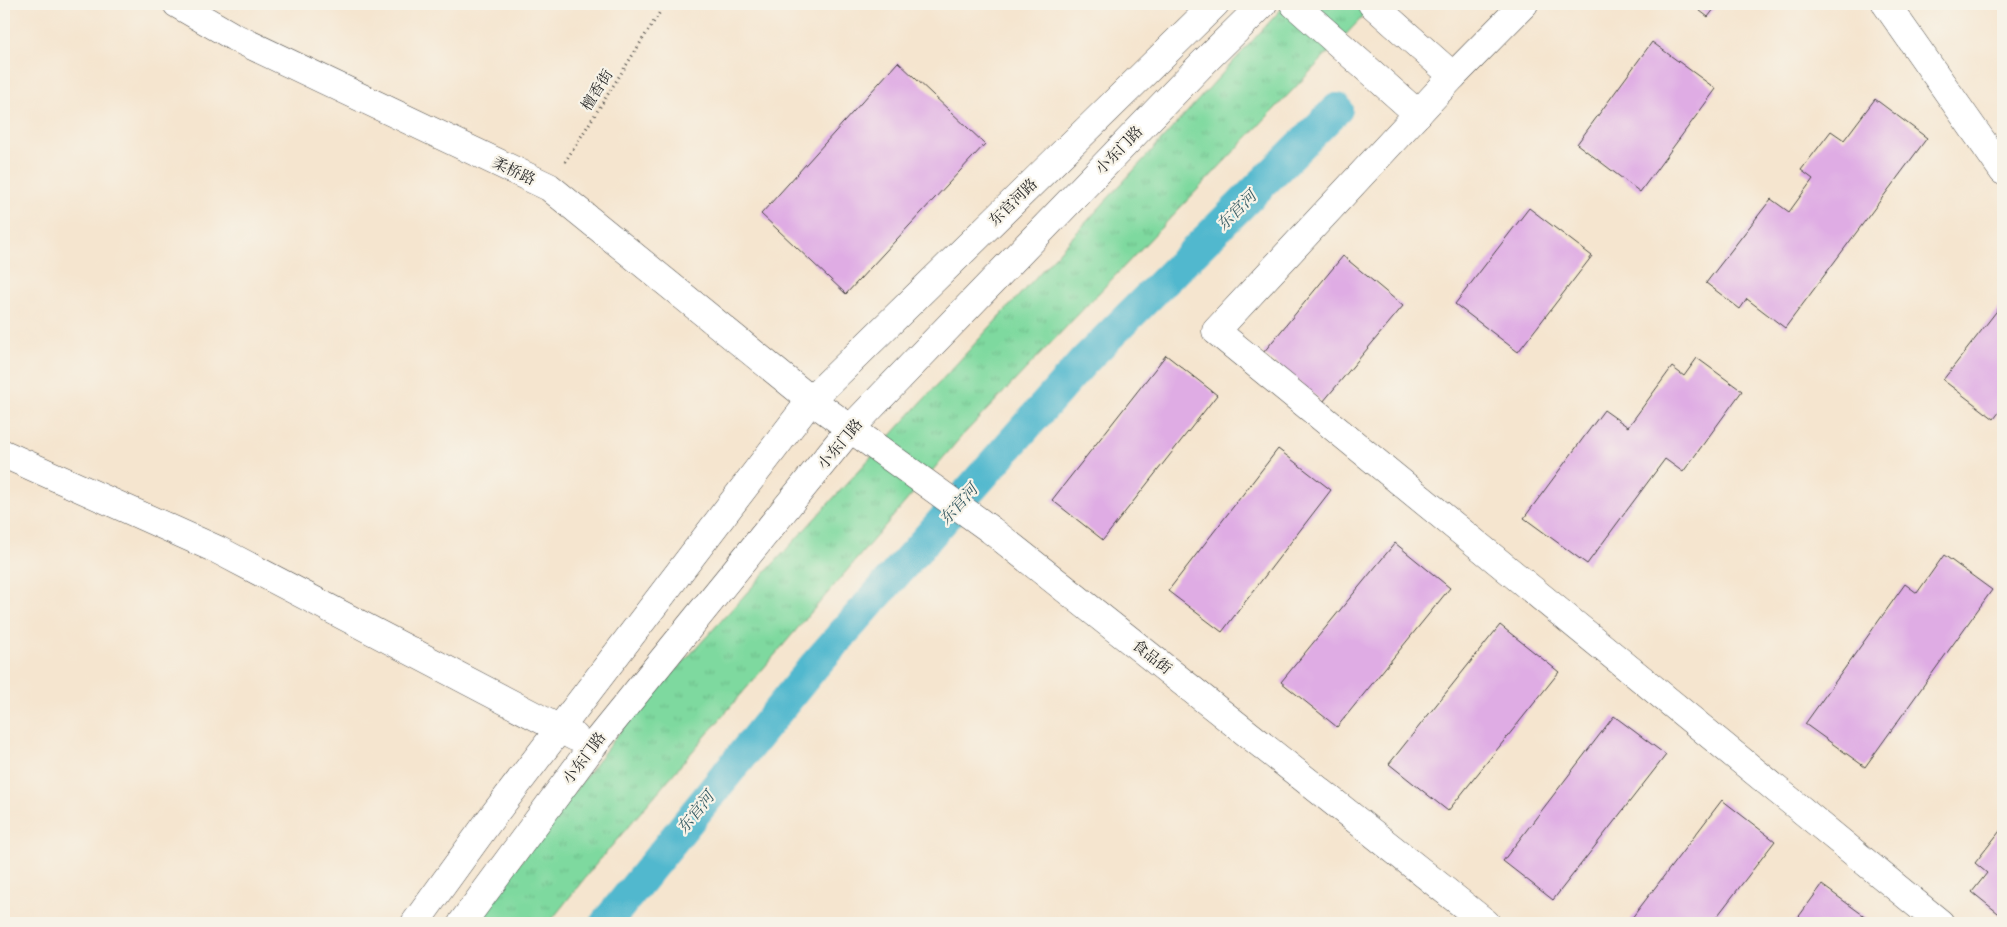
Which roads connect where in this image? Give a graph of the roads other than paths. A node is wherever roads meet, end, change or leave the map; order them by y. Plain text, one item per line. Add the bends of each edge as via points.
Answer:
1 (177, 4) edge
2 (1215, 4) edge
3 (1263, 4) edge
4 (1294, 4) edge
5 (1372, 4) edge
6 (1524, 4) edge
7 (1886, 4) edge
8 (1452, 76) junction
9 (1418, 114) junction
10 (2003, 170) edge
11 (811, 400) junction
12 (850, 429) junction
13 (4, 454) edge
14 (561, 728) junction
15 (592, 747) junction
16 (415, 923) edge
17 (462, 923) edge
18 (1486, 923) edge
19 (1940, 923) edge

1 - 11 street, 柔桥路 via 234,37 549,188
2 - 11 street, 东官河路
3 - 12 street, 小东门路
4 - 9 street
5 - 8 street
6 - 8 street
7 - 10 street
8 - 9 street
9 - 19 street via 1216,331
11 - 12 street, 食品街
11 - 14 street
12 - 15 street, 小东门路
12 - 18 street, 食品街 via 980,522
13 - 14 street via 218,550
14 - 15 street
14 - 16 street
15 - 17 street, 小东门路

